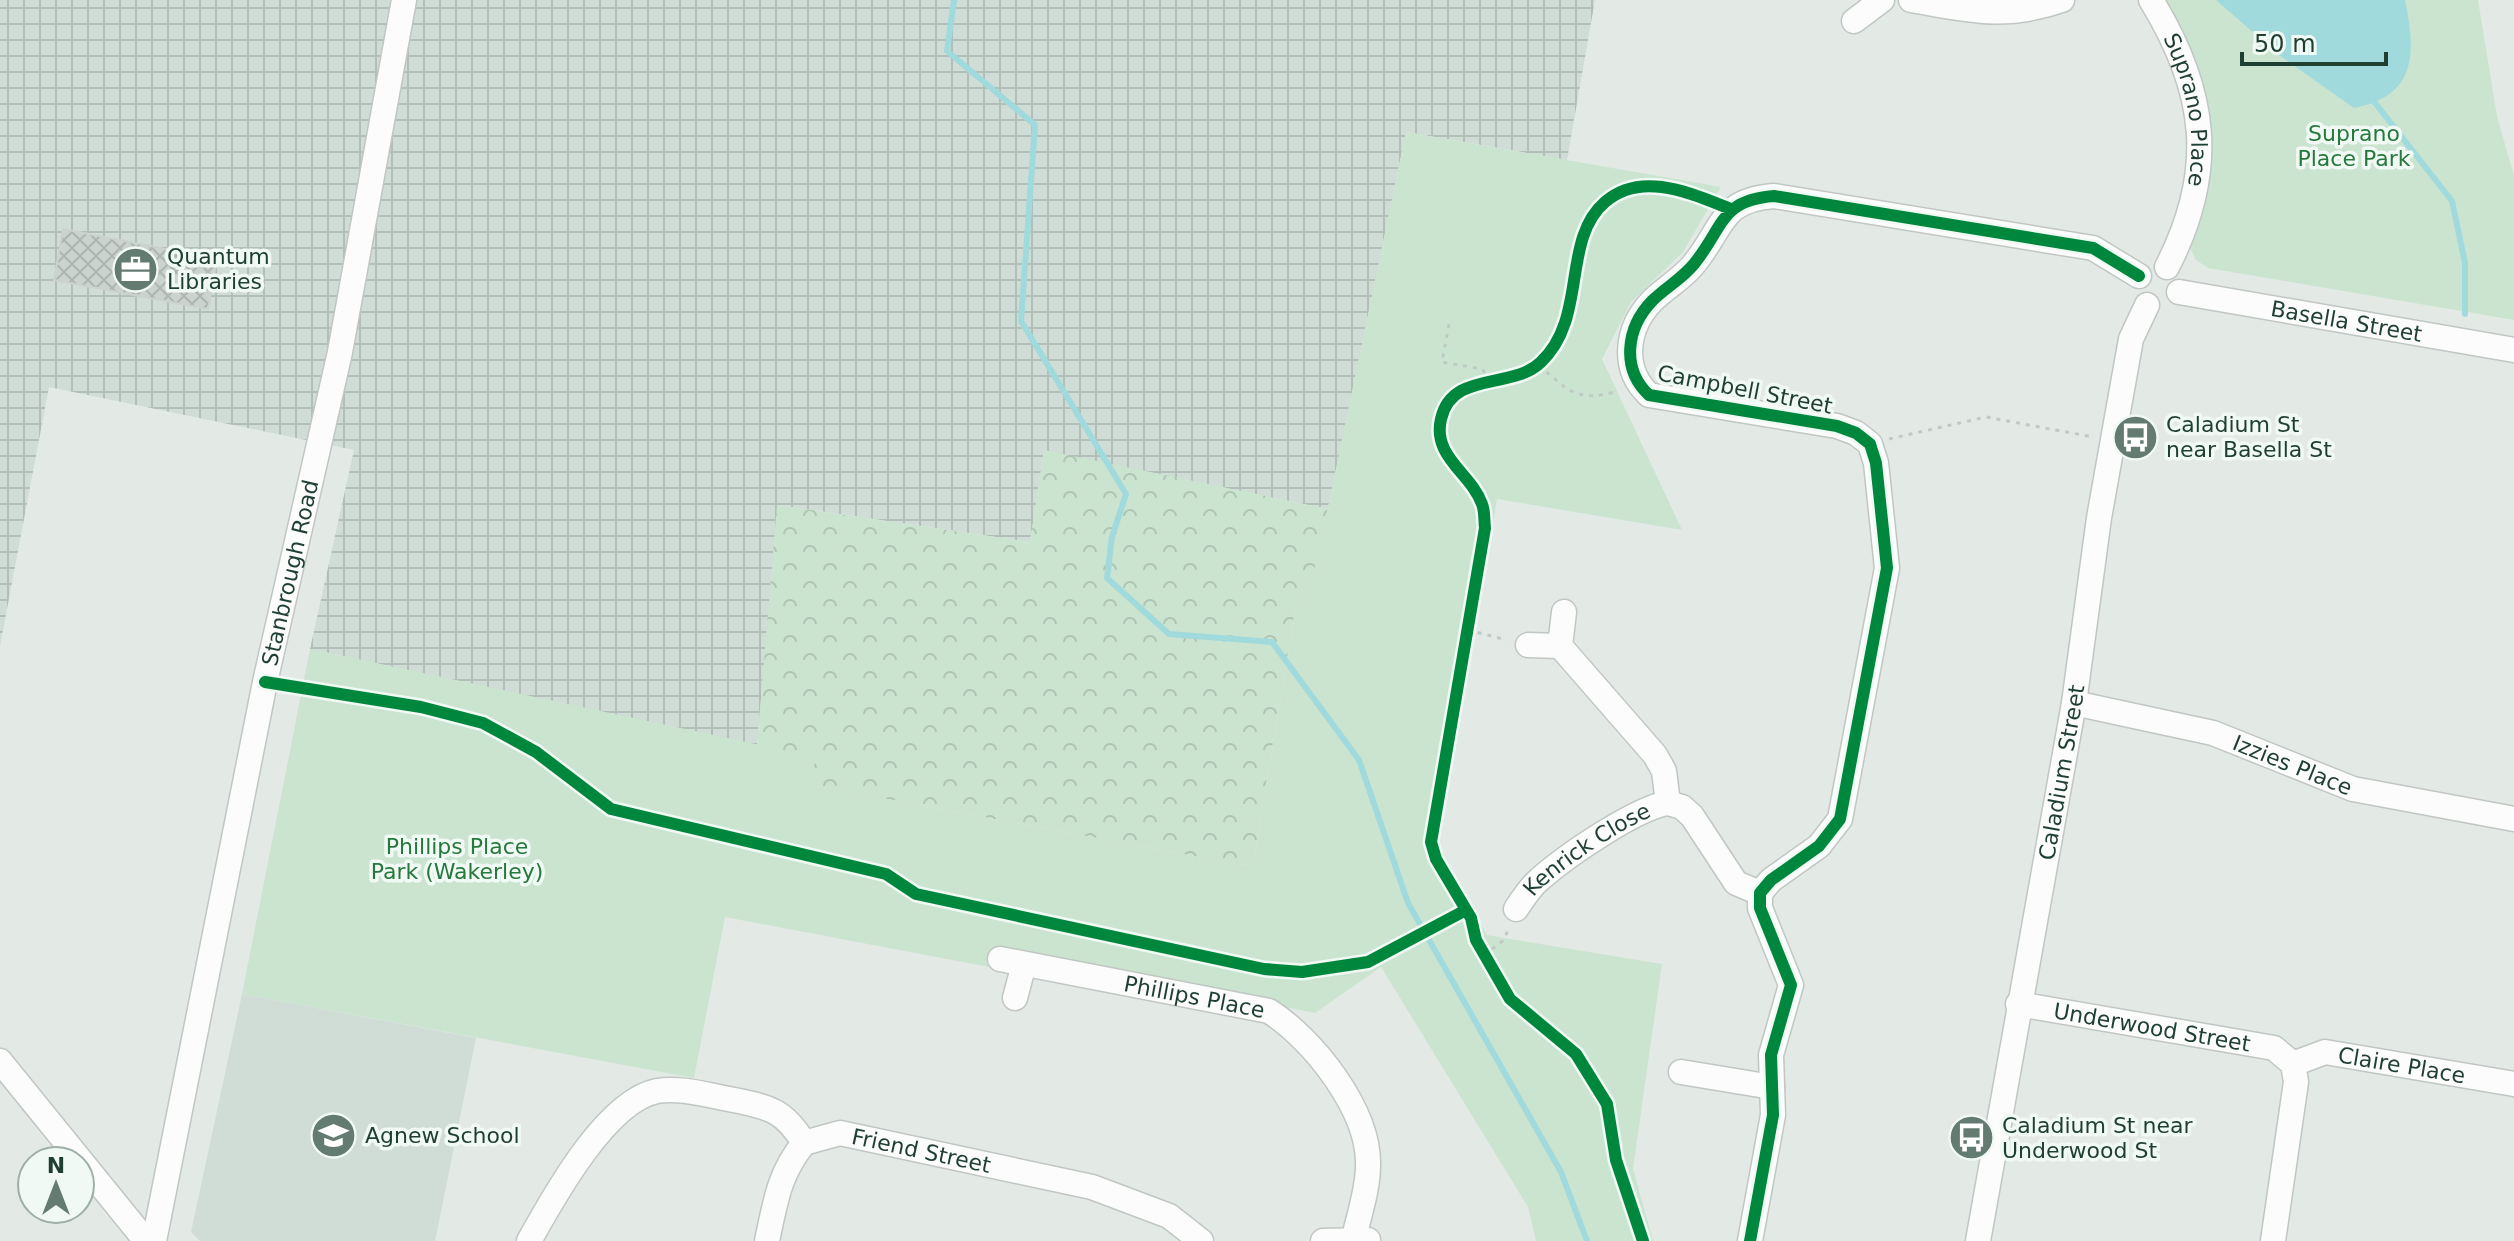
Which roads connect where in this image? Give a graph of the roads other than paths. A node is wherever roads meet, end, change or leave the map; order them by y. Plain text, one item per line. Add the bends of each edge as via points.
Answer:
1 (404, 0) edge
2 (1882, 0) edge
3 (1911, 0) edge
4 (2062, 0) edge
5 (2151, 0) edge
6 (1854, 21) dead end
7 (2167, 267) junction
8 (2139, 276) junction
9 (2179, 292) junction
10 (2147, 305) junction
11 (2514, 350) edge
12 (1564, 612) dead end
13 (1528, 645) road end
14 (1560, 646) junction
15 (2074, 703) junction
16 (1668, 803) junction
17 (2514, 819) edge
18 (1760, 893) junction
19 (1516, 909) road end
20 (1015, 998) dead end
21 (2018, 1004) junction
22 (0, 1061) edge
23 (2293, 1064) junction
24 (1681, 1072) dead end
25 (2514, 1084) edge
26 (1772, 1087) junction
27 (804, 1143) junction
28 (1362, 1240) edge
29 (146, 1241) edge
30 (154, 1241) edge
31 (529, 1241) edge
32 (767, 1241) edge
33 (1201, 1241) edge
34 (1323, 1241) edge
35 (1750, 1241) edge
36 (1978, 1241) edge
37 (2273, 1241) edge

1 - 30 street, Stanbrough Road via 340,352 265,682
2 - 6 street
3 - 4 street via 1993,14
5 - 7 street, Suprano Place via 2190,78 2201,137 2195,193
7 - 8 street via 2149,267
7 - 9 street via 2178,278
8 - 10 street via 2138,294
8 - 18 street, Campbell Street via 2093,248 1774,196 1748,197 1731,209 1693,266 1639,318 1629,364 1636,383 1649,395 1837,426 1870,444 1876,463 1887,568 1840,819 1819,846
9 - 10 street via 2169,305
9 - 11 street, Basella Street
10 - 15 street, Caladium Street via 2131,339
12 - 14 street
13 - 14 street
14 - 16 street via 1655,755 1664,771
15 - 17 street, Izzies Place via 2213,733 2353,789
15 - 21 street, Caladium Street
16 - 18 street via 1692,816 1736,883
16 - 19 street, Kenrick Close via 1649,806 1553,869
18 - 26 street via 1760,908 1791,985 1771,1055
20 - 28 street, Phillips Place via 1012,961 1269,1011 1290,1024 1309,1041 1362,1131 1368,1167
21 - 23 street, Underwood Street via 2274,1048
21 - 36 street, Caladium Street
22 - 29 street
23 - 25 street, Claire Place via 2325,1052
23 - 37 street via 2296,1082
24 - 26 street
26 - 35 street via 1773,1115
27 - 31 street via 791,1121 771,1108 688,1091 657,1091 631,1101 608,1123
27 - 32 street via 779,1184
27 - 33 street, Friend Street via 840,1133 1092,1187 1169,1216
28 - 34 street

